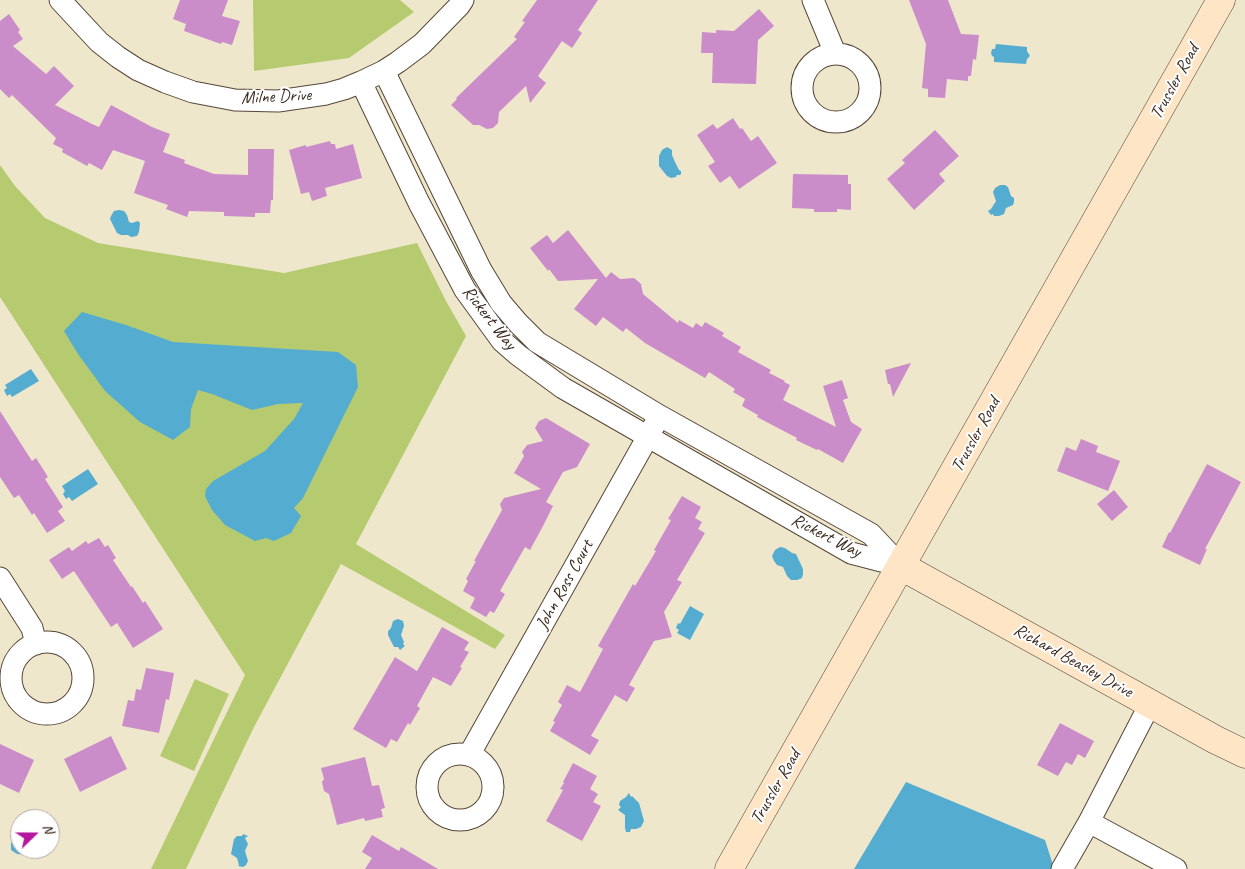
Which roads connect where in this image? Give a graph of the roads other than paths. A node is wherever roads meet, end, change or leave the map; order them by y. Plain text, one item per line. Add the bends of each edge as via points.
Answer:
1 (60, 0) edge
2 (463, 0) edge
3 (813, 0) edge
4 (1221, 0) edge
5 (835, 53) dead end
6 (384, 71) junction
7 (361, 82) junction
8 (660, 416) junction
9 (647, 436) junction
10 (902, 566) junction
11 (0, 578) edge
12 (36, 644) dead end
13 (1150, 704) junction
14 (1245, 754) edge
15 (469, 755) dead end
16 (1088, 822) junction
17 (729, 869) edge
18 (1062, 869) edge
19 (1176, 869) edge

1 - 7 street, Milne Drive via 99,42 118,57 138,70 193,92 235,100 278,101 326,94
2 - 6 street, Milne Drive via 422,44
3 - 5 street
4 - 10 main road, Trussler Road
6 - 7 street, Milne Drive
6 - 8 street, Rickert Way via 481,270 501,303 537,342
7 - 9 street, Rickert Way via 465,290 502,341 563,388
8 - 9 street, John Ross Court
8 - 10 street, Rickert Way via 871,534
9 - 10 street, Rickert Way via 851,553
9 - 15 street, John Ross Court
10 - 13 main road, Richard Beasley Drive
10 - 17 main road, Trussler Road
11 - 12 street via 32,628
13 - 14 main road, Richard Beasley Drive
13 - 16 street
16 - 18 street
16 - 19 street

